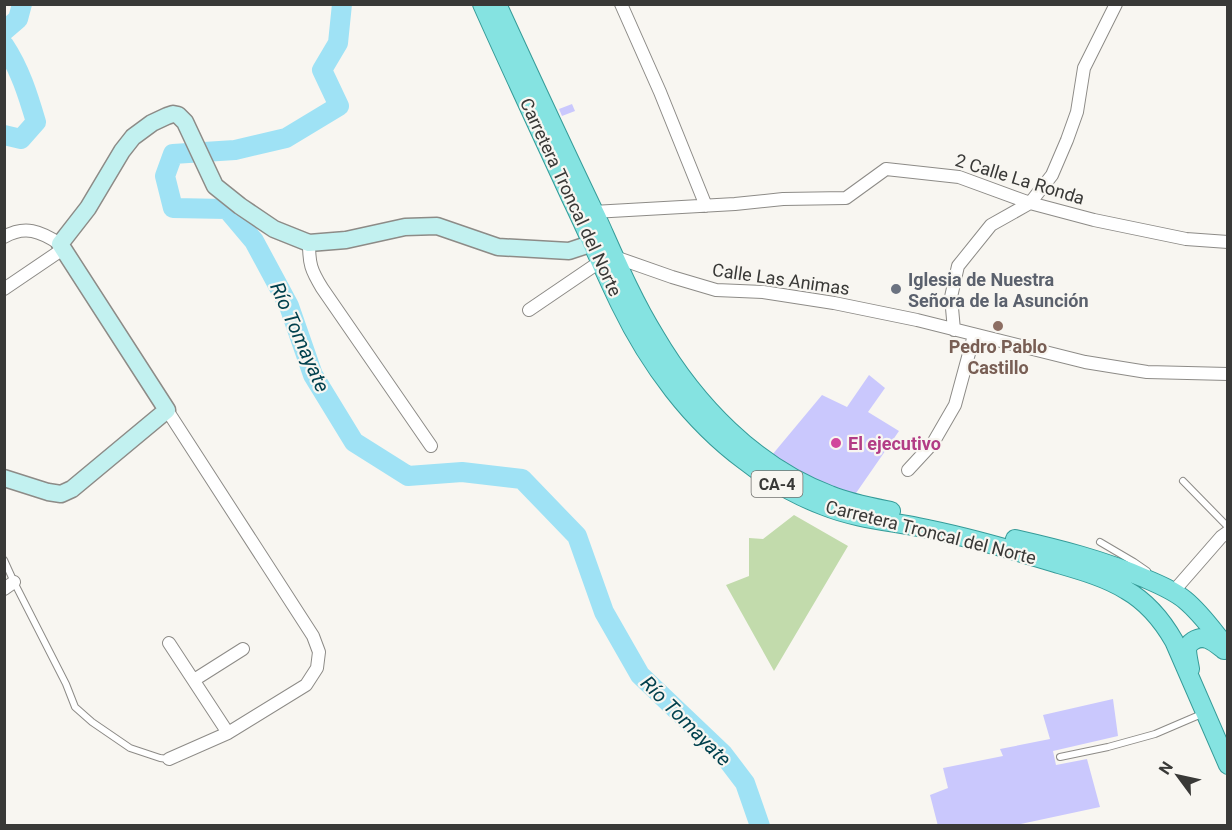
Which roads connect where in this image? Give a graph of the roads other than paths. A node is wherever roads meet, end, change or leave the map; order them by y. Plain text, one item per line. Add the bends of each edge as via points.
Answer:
1 (482, 4) edge
2 (497, 4) edge
3 (621, 4) edge
4 (1116, 4) edge
5 (1030, 203) junction
6 (706, 206) junction
7 (593, 212) junction
8 (4, 237) edge
9 (1227, 242) edge
10 (309, 243) junction
11 (593, 243) junction
12 (61, 246) junction
13 (608, 259) junction
14 (4, 290) edge
15 (529, 310) dead end
16 (954, 330) junction
17 (974, 334) junction
18 (1227, 374) edge
19 (167, 410) junction
20 (431, 446) dead end
21 (908, 470) dead end
22 (4, 478) edge
23 (1183, 481) dead end
24 (1227, 527) edge
25 (1227, 532) edge
26 (1100, 542) dead end
27 (4, 560) edge
28 (9, 586) edge
29 (1166, 588) junction
30 (169, 643) dead end
31 (243, 649) dead end
32 (1227, 651) edge
33 (194, 680) junction
34 (1192, 685) junction
35 (1205, 713) junction
36 (228, 733) junction
37 (1060, 757) dead end
38 (169, 759) joint
39 (1226, 759) edge

1 - 11 main road, Carretera Troncal del Norte / CA-4
2 - 7 main road, Carretera Troncal del Norte / CA-4
3 - 6 street
4 - 5 street via 1084,68 1077,112 1052,175
5 - 6 street, 2 Calle La Ronda via 959,177 886,168 846,198
5 - 9 street, 2 Calle La Ronda via 1094,220
5 - 16 street via 990,225 958,266 951,297
6 - 7 street, 2 Calle La Ronda
7 - 13 main road, Carretera Troncal del Norte / CA-4
8 - 12 street via 30,230
10 - 11 street via 437,225 498,248 569,251
10 - 12 street via 274,229 215,186 188,127 173,114 133,137
10 - 20 street via 312,272
11 - 13 main road, Carretera Troncal del Norte / CA-4
12 - 14 street
12 - 19 street
13 - 15 street
13 - 16 street, Calle Las Animas via 717,290 763,292 834,303
13 - 29 main road, Carretera Troncal del Norte / CA-4 via 667,356 694,392 749,448 790,476 831,496 1090,558
13 - 34 main road, Carretera Troncal del Norte / CA-4 via 621,305 672,388 713,434 757,470 824,507 1015,550 1119,586 1160,619
16 - 17 street, Calle Las Animas
17 - 18 street, Calle Las Animas via 1084,362 1147,372
17 - 21 street via 955,405 933,443
19 - 22 street via 61,494
19 - 36 street via 313,636 319,652 317,668 306,685
23 - 24 lane
25 - 29 street
26 - 29 lane via 1143,568
27 - 28 lane
28 - 38 lane via 66,684 75,707 130,748
29 - 32 main road, Carretera Troncal del Norte / CA-4 via 1203,617
30 - 33 street
31 - 33 street
32 - 34 main road via 1204,638 1192,641 1187,649
33 - 36 street
34 - 35 main road, Carretera Troncal del Norte / CA-4
35 - 37 lane via 1155,734
35 - 39 main road, Carretera Troncal del Norte / CA-4
36 - 38 street

